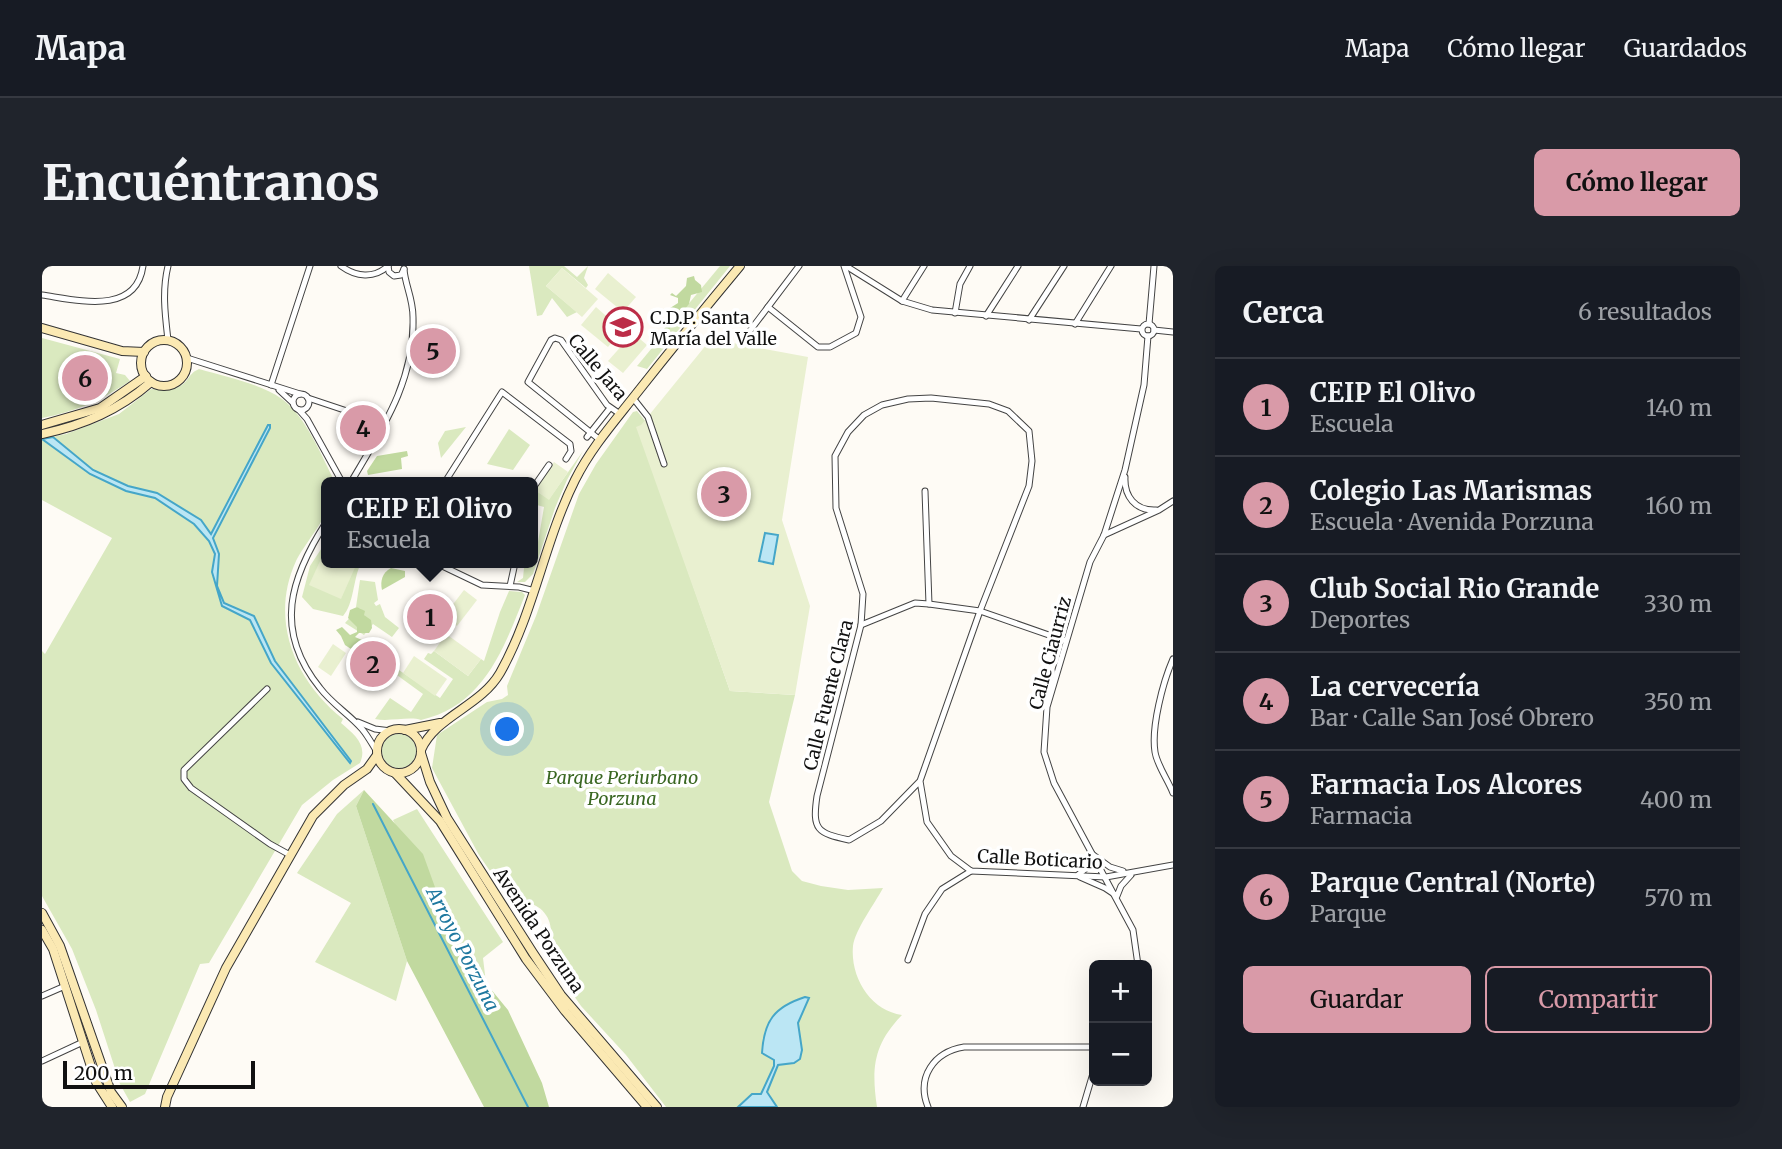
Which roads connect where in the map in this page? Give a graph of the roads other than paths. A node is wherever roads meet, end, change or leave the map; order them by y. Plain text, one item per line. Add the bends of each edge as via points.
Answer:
1 (168, 266) edge
2 (310, 266) edge
3 (341, 266) edge
4 (388, 266) edge
5 (799, 266) edge
6 (845, 266) edge
7 (924, 266) edge
8 (970, 266) edge
9 (1018, 266) edge
10 (1064, 266) edge
11 (1111, 266) edge
12 (1154, 266) edge
13 (403, 268) edge
14 (738, 268) edge
15 (143, 270) edge
16 (394, 276) junction
17 (411, 294) junction
18 (42, 295) edge
19 (902, 301) junction
20 (768, 307) junction
21 (955, 313) junction
22 (986, 316) junction
23 (1029, 320) junction
24 (1074, 324) junction
25 (1149, 324) junction
26 (42, 328) edge
27 (1142, 329) junction
28 (1154, 330) junction
29 (749, 332) dead end
30 (1173, 332) edge
31 (1148, 336) junction
32 (168, 340) junction
33 (144, 352) junction
34 (187, 358) junction
35 (148, 379) junction
36 (274, 386) junction
37 (300, 394) junction
38 (309, 398) junction
39 (633, 398) junction
40 (293, 403) junction
41 (610, 408) junction
42 (299, 410) junction
43 (620, 414) junction
44 (386, 424) junction
45 (42, 425) edge
46 (42, 434) edge
47 (589, 435) junction
48 (600, 440) junction
49 (566, 459) dead end
50 (664, 464) dead end
51 (549, 465) dead end
52 (1125, 470) junction
53 (339, 477) edge
54 (354, 477) edge
55 (450, 477) edge
56 (538, 481) edge
57 (925, 491) dead end
58 (1173, 501) edge
59 (1159, 510) junction
60 (321, 530) edge
61 (1104, 535) junction
62 (446, 568) edge
63 (514, 568) edge
64 (510, 586) junction
65 (535, 592) junction
66 (929, 604) junction
67 (980, 611) junction
68 (861, 625) junction
69 (1066, 641) junction
70 (1173, 659) edge
71 (267, 689) dead end
72 (350, 717) junction
73 (449, 719) junction
74 (405, 730) junction
75 (391, 731) junction
76 (421, 751) junction
77 (377, 753) junction
78 (392, 772) junction
79 (359, 775) junction
80 (920, 781) junction
81 (1173, 793) edge
82 (1092, 854) junction
83 (290, 855) junction
84 (1173, 865) edge
85 (971, 871) junction
86 (1137, 872) junction
87 (1075, 876) junction
88 (1105, 877) junction
89 (1116, 896) junction
90 (42, 913) edge
91 (42, 930) edge
92 (908, 960) dead end
93 (1137, 960) edge
94 (65, 986) junction
95 (42, 996) edge
96 (83, 1042) junction
97 (1089, 1047) edge
98 (42, 1061) edge
99 (1089, 1086) edge
100 (167, 1097) junction
101 (112, 1107) edge
102 (122, 1107) edge
103 (157, 1107) edge
104 (165, 1107) edge
105 (648, 1107) edge
106 (657, 1107) edge
107 (928, 1107) edge
108 (1083, 1107) edge

1 - 32 street via 164,281
2 - 36 street
3 - 4 street via 362,276
4 - 16 street
5 - 20 street
6 - 19 street
6 - 20 street via 861,317 856,333 818,347
7 - 19 street
8 - 21 street via 960,284
9 - 22 street
10 - 23 street
11 - 24 street
12 - 25 street
13 - 16 street via 401,275
13 - 17 street
14 - 39 street
15 - 18 street via 128,295 98,302
16 - 17 street
17 - 44 street via 410,360
19 - 21 street
20 - 29 street
21 - 22 street
22 - 23 street
23 - 24 street
24 - 27 street
25 - 27 street
25 - 28 street
26 - 33 street via 122,351
27 - 31 street
28 - 30 street
28 - 31 street
31 - 52 street, Calle Ciaurriz via 1144,385
32 - 33 street via 152,343
32 - 34 street via 182,348
33 - 35 street via 141,363
34 - 35 street via 186,370 176,383 162,386
34 - 36 street
35 - 45 street via 100,408
35 - 46 street via 103,416
36 - 37 street
36 - 40 street
37 - 38 street
37 - 40 street
38 - 42 street via 309,405
38 - 44 street
39 - 43 street
39 - 50 street via 648,417
40 - 42 street
41 - 43 street, Calle Jara
41 - 47 street
41 - 47 street, Calle Jara via 561,340 550,341 528,382
42 - 53 street
43 - 48 street
44 - 54 street
47 - 48 street
48 - 65 street via 569,494
49 - 55 street via 570,444 502,392
51 - 56 street
52 - 59 street via 1127,497 1135,505
52 - 61 street, Calle Ciaurriz
57 - 66 street
58 - 59 street
59 - 61 street
60 - 72 street via 298,574 292,627 308,671
61 - 69 street, Calle Ciaurriz via 1090,562
62 - 64 street via 482,585
63 - 64 street
64 - 65 street
65 - 73 street via 498,676 475,701
66 - 67 street
66 - 68 street via 915,603
67 - 68 street, Calle Fuente Clara via 1029,486 1029,430 1008,411 989,404 908,399 864,415 835,456 836,508 862,584
67 - 69 street
67 - 80 street, Calle Fuente Clara
68 - 80 street, Calle Fuente Clara via 817,796 817,825 825,835 849,840 881,821
69 - 82 street, Calle Ciaurriz via 1047,706 1045,752 1054,783
70 - 81 street via 1157,712 1155,752
71 - 83 street via 184,770 184,779
72 - 75 street
72 - 77 street
73 - 74 street
73 - 76 street via 431,733
74 - 75 street
74 - 76 street via 416,737
75 - 77 street via 381,739
76 - 78 street via 414,767
76 - 106 street, Avenida Porzuna via 447,818 533,953 561,995
77 - 78 street
77 - 79 street
78 - 79 street via 375,769
78 - 105 street, Avenida Porzuna via 440,821 526,959
79 - 83 street via 313,816
80 - 85 street, Calle Boticario via 927,822 951,856
82 - 86 street via 1120,871
82 - 87 street via 1090,865
82 - 88 street, Calle Ciaurriz
83 - 100 street via 226,968
84 - 86 street, Calle Boticario
85 - 87 street, Calle Boticario
85 - 92 street via 942,889 925,914
86 - 88 street, Calle Boticario
86 - 89 street via 1128,876
87 - 88 street, Calle Boticario
87 - 89 street
88 - 89 street, Calle Ciaurriz
89 - 93 street, Calle Ciaurriz via 1133,930
90 - 102 street via 60,946 111,1092
91 - 94 street
94 - 95 street
94 - 96 street
96 - 98 street
96 - 101 street via 96,1082
97 - 107 street via 952,1049 934,1061 925,1077
99 - 108 street
100 - 103 street
100 - 104 street

